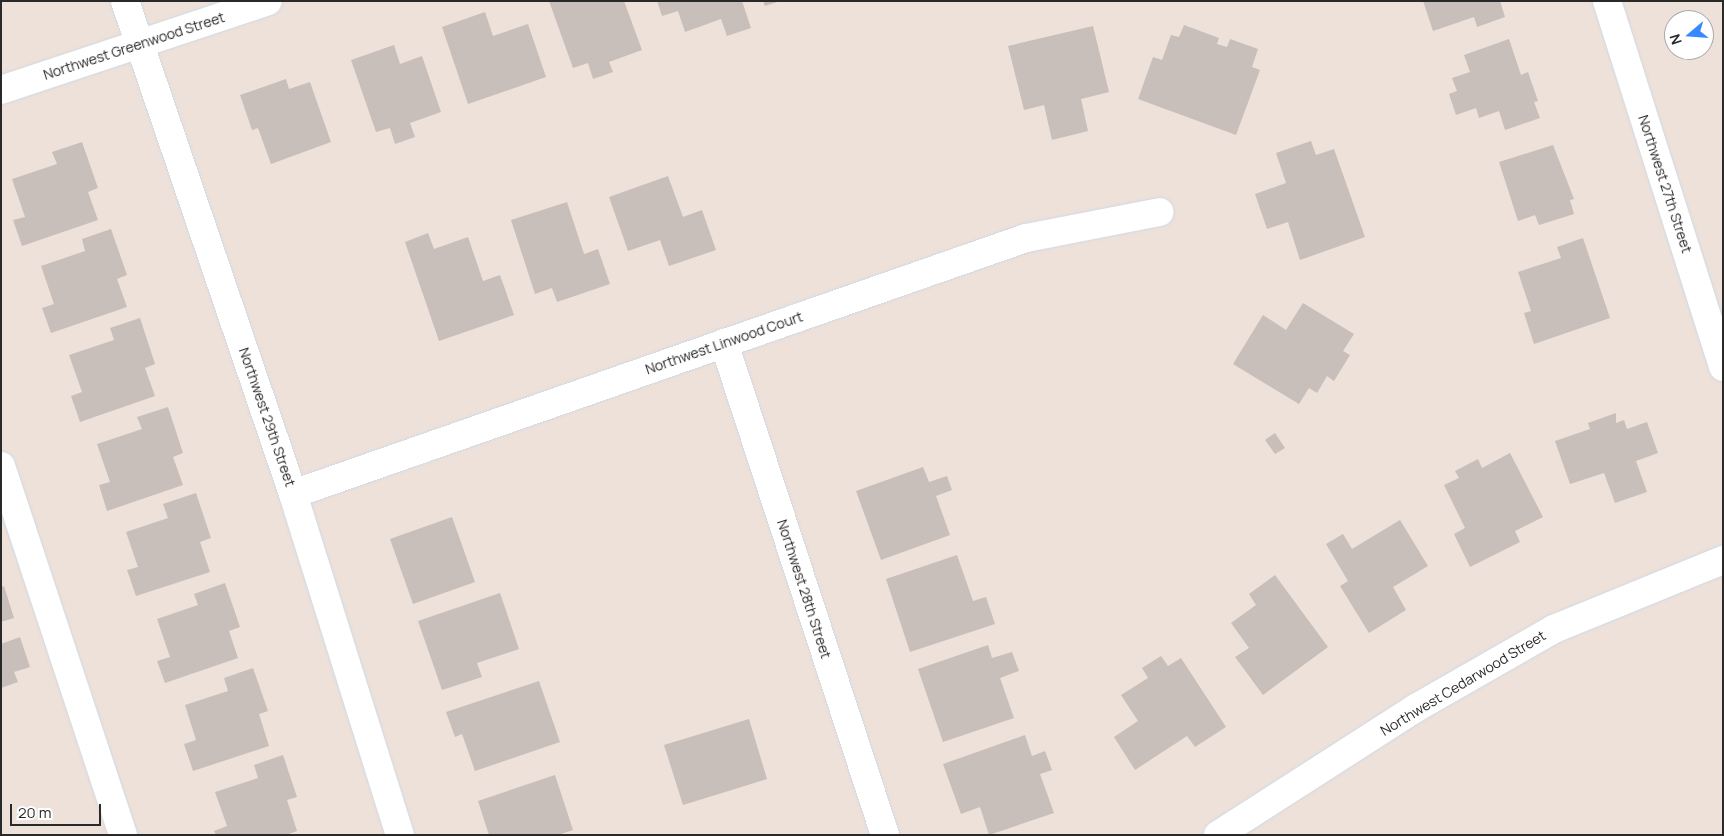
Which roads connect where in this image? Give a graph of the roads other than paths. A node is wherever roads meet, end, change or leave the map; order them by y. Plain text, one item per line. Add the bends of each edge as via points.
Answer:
1 (125, 1) edge
2 (268, 1) edge
3 (1608, 1) edge
4 (140, 44) junction
5 (1, 90) edge
6 (1160, 212) dead end
7 (724, 343) junction
8 (1723, 367) edge
9 (1, 466) edge
10 (293, 494) junction
11 (1723, 560) edge
12 (123, 835) edge
13 (400, 835) edge
14 (885, 835) edge
15 (1218, 835) edge

1 - 4 street, Northwest 29th Street
2 - 4 street, Northwest Greenwood Street
3 - 8 street, Northwest 27th Street
4 - 5 street, Northwest Greenwood Street
4 - 10 street, Northwest 29th Street
6 - 7 street, Northwest Linwood Court via 1026,238
7 - 10 street, Northwest Linwood Court
7 - 14 street, Northwest 28th Street
9 - 12 street
10 - 13 street, Northwest 29th Street
11 - 15 street, Northwest Cedarwood Street via 1554,629 1416,708

